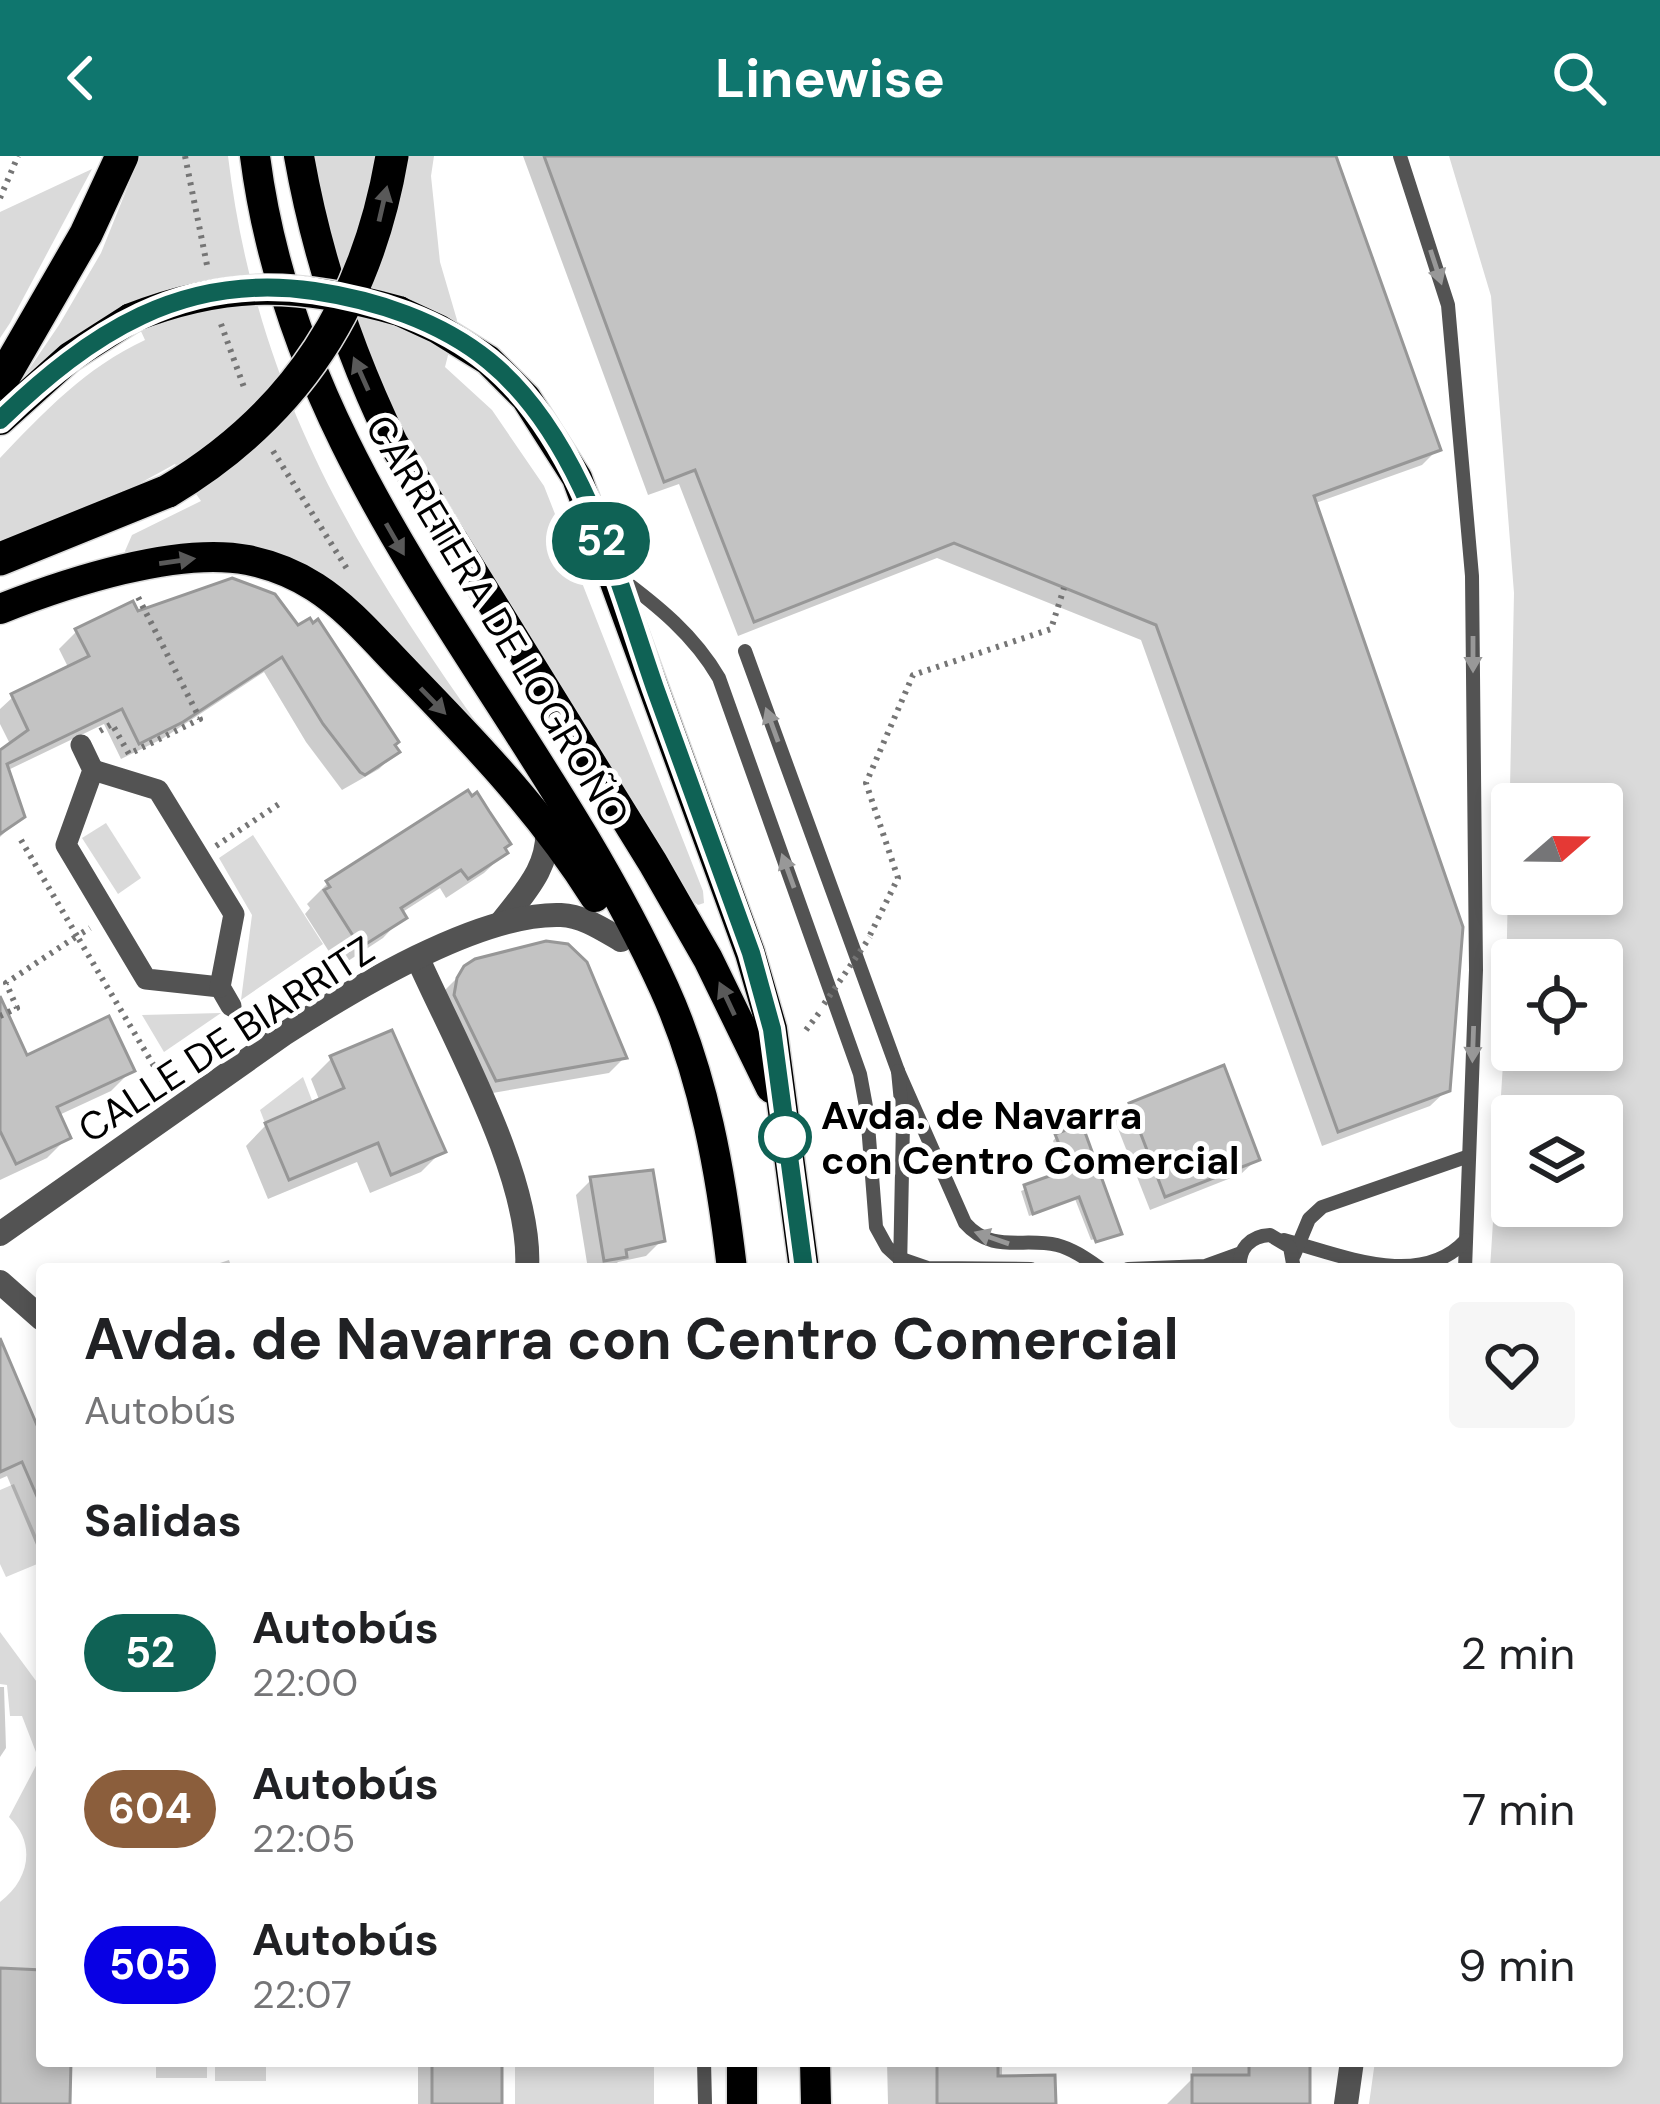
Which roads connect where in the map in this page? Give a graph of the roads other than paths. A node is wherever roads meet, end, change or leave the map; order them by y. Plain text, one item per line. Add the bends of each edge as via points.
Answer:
1 (122, 156) edge
2 (255, 156) edge
3 (298, 156) edge
4 (392, 156) edge
5 (1400, 156) edge
6 (17, 386) edge
7 (0, 420) edge
8 (0, 560) edge
9 (614, 574) junction
10 (0, 609) edge
11 (745, 651) dead end
12 (81, 746) road end
13 (93, 770) junction
14 (547, 824) junction
15 (501, 922) junction
16 (621, 940) junction
17 (418, 958) junction
18 (687, 1044) junction
19 (898, 1071) junction
20 (779, 1104) junction
21 (1469, 1156) junction
22 (0, 1234) edge
23 (1466, 1240) junction
24 (1293, 1252) edge
25 (1241, 1261) edge
26 (527, 1263) edge
27 (731, 1263) edge
28 (803, 1263) edge
29 (901, 1263) edge
30 (913, 1263) edge
31 (1090, 1263) edge
32 (1359, 1263) edge
33 (1400, 1263) edge
34 (1465, 1263) edge
35 (0, 1282) edge
36 (36, 1314) edge
37 (704, 2067) edge
38 (742, 2067) edge
39 (815, 2067) edge
40 (1351, 2067) edge
41 (705, 2104) edge
42 (742, 2104) edge
43 (815, 2104) edge
44 (1346, 2104) edge

1 - 6 highway
2 -> 18 main road, CARRETERA DE LOGROÑO via 275,258 325,405 414,572 625,908
20 -> 3 main road, CARRETERA DE LOGROÑO via 653,863 393,442 335,310
8 -> 4 highway, bridge via 168,491 243,441 312,362 371,250
5 -> 21 lane via 1448,305 1472,576 1476,970
6 - 7 main road
6 - 9 main road, bridge via 131,318 195,296 294,288 399,311 488,360 526,398 578,478
9 - 20 main road via 751,953 772,1029
30 -> 9 lane via 898,1258 875,1227 860,1074 719,678 656,602
10 -> 14 main road via 167,562 243,559 274,567 354,619
19 -> 11 lane
12 - 13 street
13 - 13 street via 66,845 146,979 226,997 234,914 206,852 158,790
14 - 15 street, CALLE DE BIARRITZ via 540,870
14 - 16 main road
15 - 16 street, CALLE DE BIARRITZ via 572,916
15 - 17 street, CALLE DE BIARRITZ
16 - 18 main road
17 - 22 street, CALLE DE BIARRITZ via 331,1003
17 - 26 street via 508,1164 526,1220
18 - 27 main road
19 - 29 lane, bridge
31 -> 19 lane via 1059,1245 995,1243 972,1231
20 - 28 main road
21 - 23 lane
21 - 24 lane via 1322,1207
23 - 33 lane via 1446,1258
23 - 34 lane
24 - 25 lane via 1263,1236
24 - 32 lane
35 - 36 street
37 - 41 lane
38 - 42 main road
39 - 43 main road
40 - 44 street

